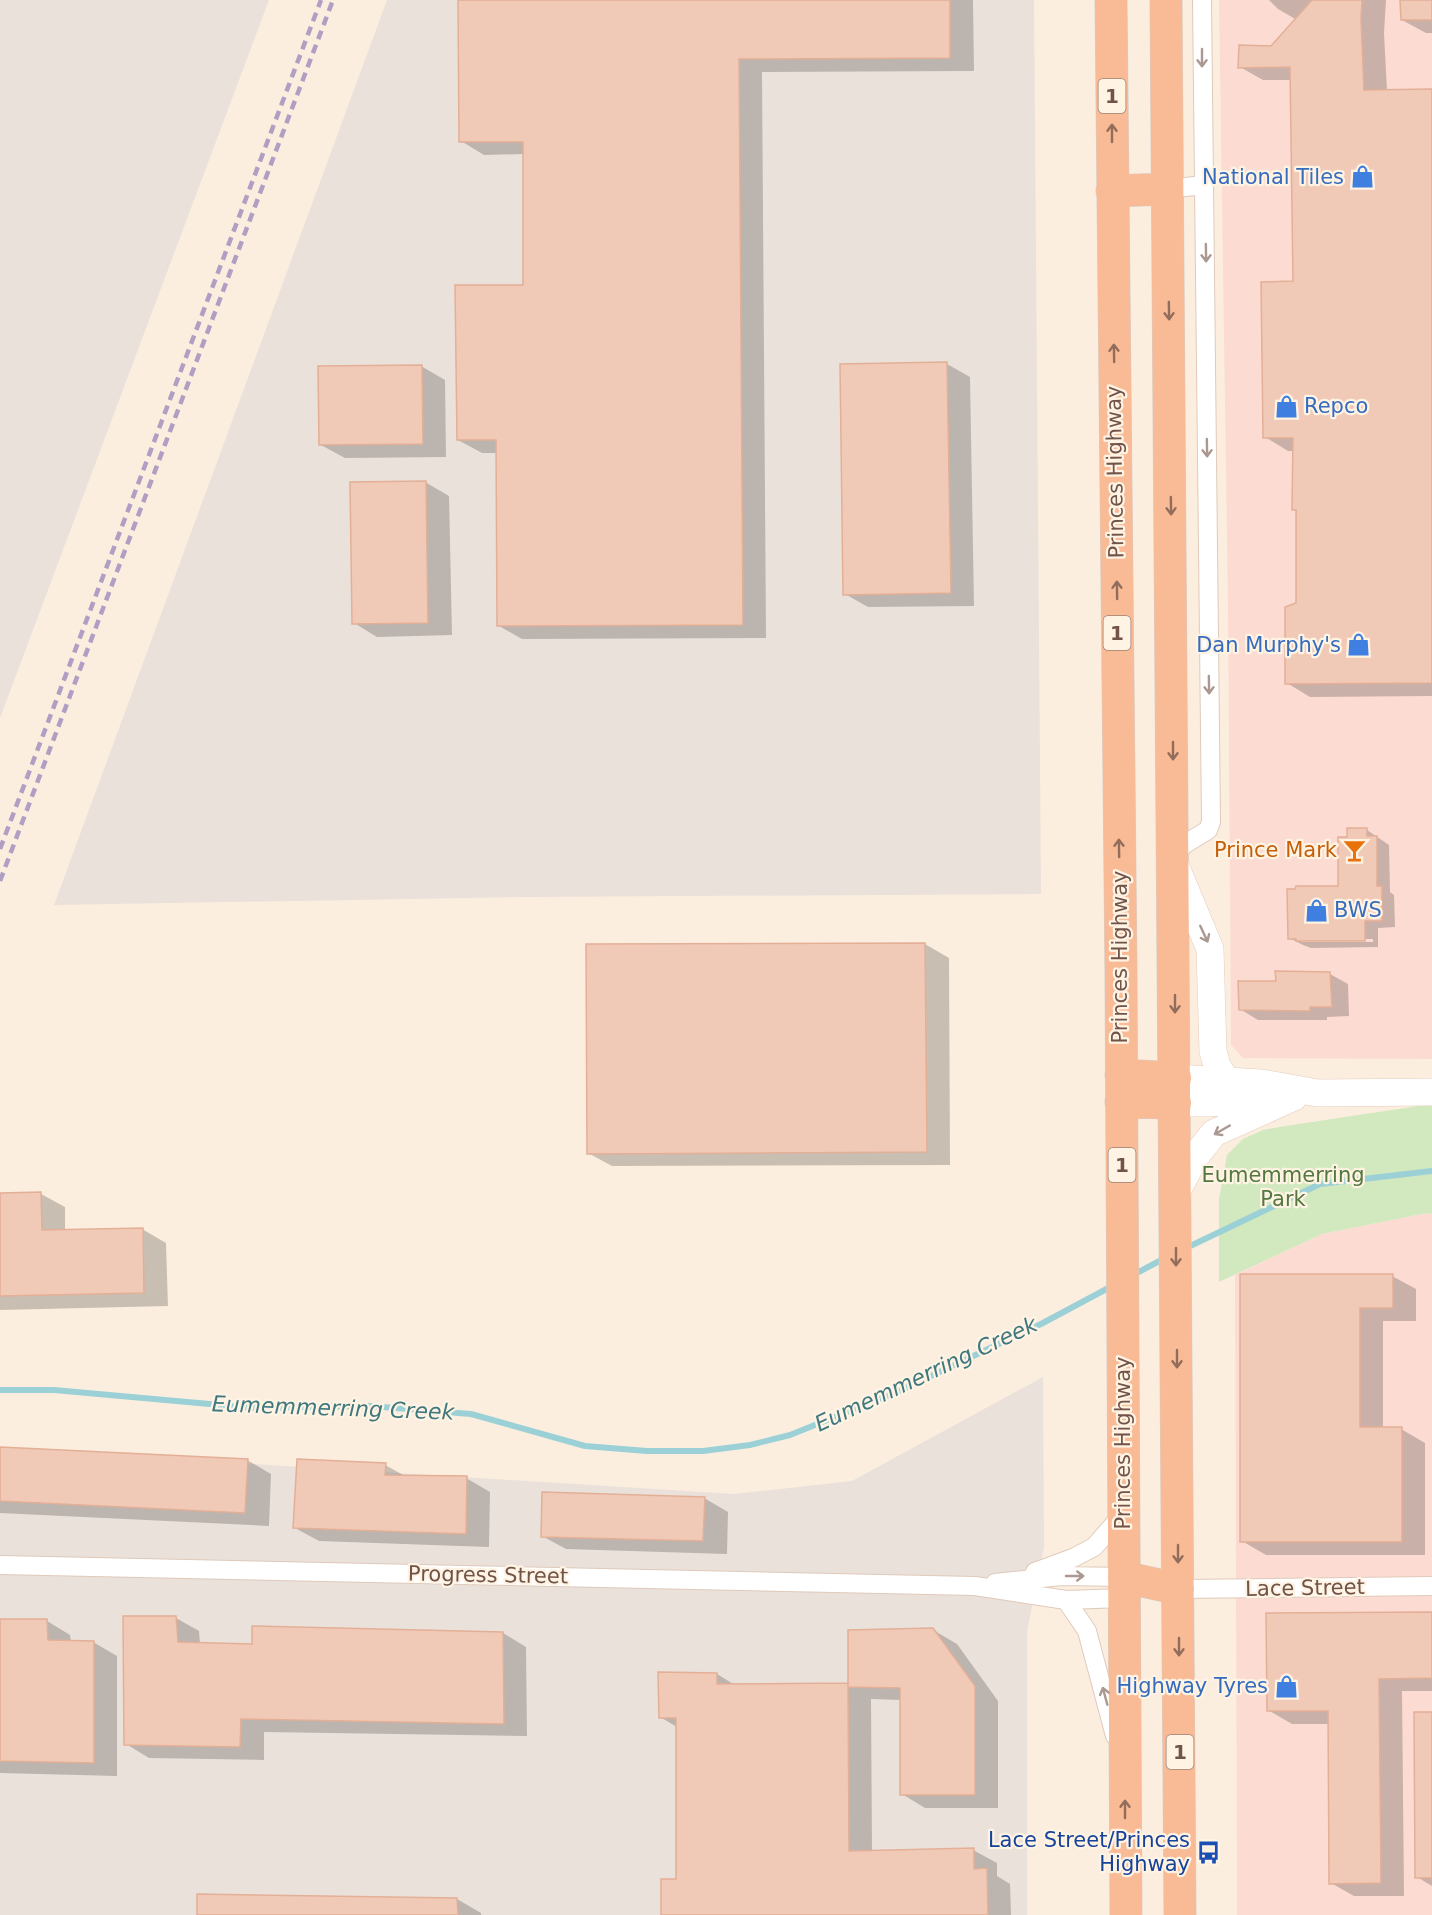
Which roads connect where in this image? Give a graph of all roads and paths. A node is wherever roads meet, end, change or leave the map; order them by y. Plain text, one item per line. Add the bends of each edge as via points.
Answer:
1 (1111, 0) edge
2 (1148, 0) edge
3 (1166, 0) edge
4 (1202, 0) edge
5 (1167, 111) junction
6 (1204, 185) junction
7 (1167, 189) junction
8 (1112, 191) junction
9 (1174, 859) junction
10 (1226, 1080) junction
11 (1121, 1088) junction
12 (1175, 1091) junction
13 (1432, 1092) edge
14 (1306, 1095) junction
15 (1176, 1203) junction
16 (1124, 1514) junction
17 (0, 1565) edge
18 (1011, 1580) junction
19 (975, 1586) junction
20 (1432, 1586) edge
21 (1124, 1588) junction
22 (1178, 1589) junction
23 (1066, 1600) junction
24 (1125, 1773) junction
25 (1126, 1915) edge
26 (1180, 1915) edge

8 -> 1 highway, Princes Highway / 1
2 - 5 highway via 1150,60
3 - 5 highway, 1
4 -> 6 street
5 - 7 highway, 1
6 - 7 street
6 -> 9 street via 1211,822 1208,830 1185,844
7 - 8 highway
7 -> 9 highway, 1
11 -> 8 highway, Princes Highway / 1
9 -> 10 main road via 1210,949 1213,1051
9 -> 12 highway, 1
10 - 12 main road
10 - 14 main road via 1272,1084
11 - 12 highway
11 - 16 highway, Princes Highway / 1
12 - 14 main road via 1208,1103
12 - 15 highway, 1
13 - 14 main road
14 -> 15 main road via 1215,1133 1195,1157
15 -> 22 highway, 1
16 - 18 street via 1094,1547
16 - 21 highway, Princes Highway / 1
17 - 19 street, Progress Street
18 - 19 street, Progress Street
18 -> 21 street, Progress Street via 1061,1576
19 - 23 street, Progress Street
20 - 22 street, Lace Street
21 - 22 highway
21 - 23 street, Progress Street
21 - 24 highway, Princes Highway / 1
22 -> 26 highway, 1
24 -> 23 street via 1088,1631
25 -> 24 highway, Princes Highway / 1

